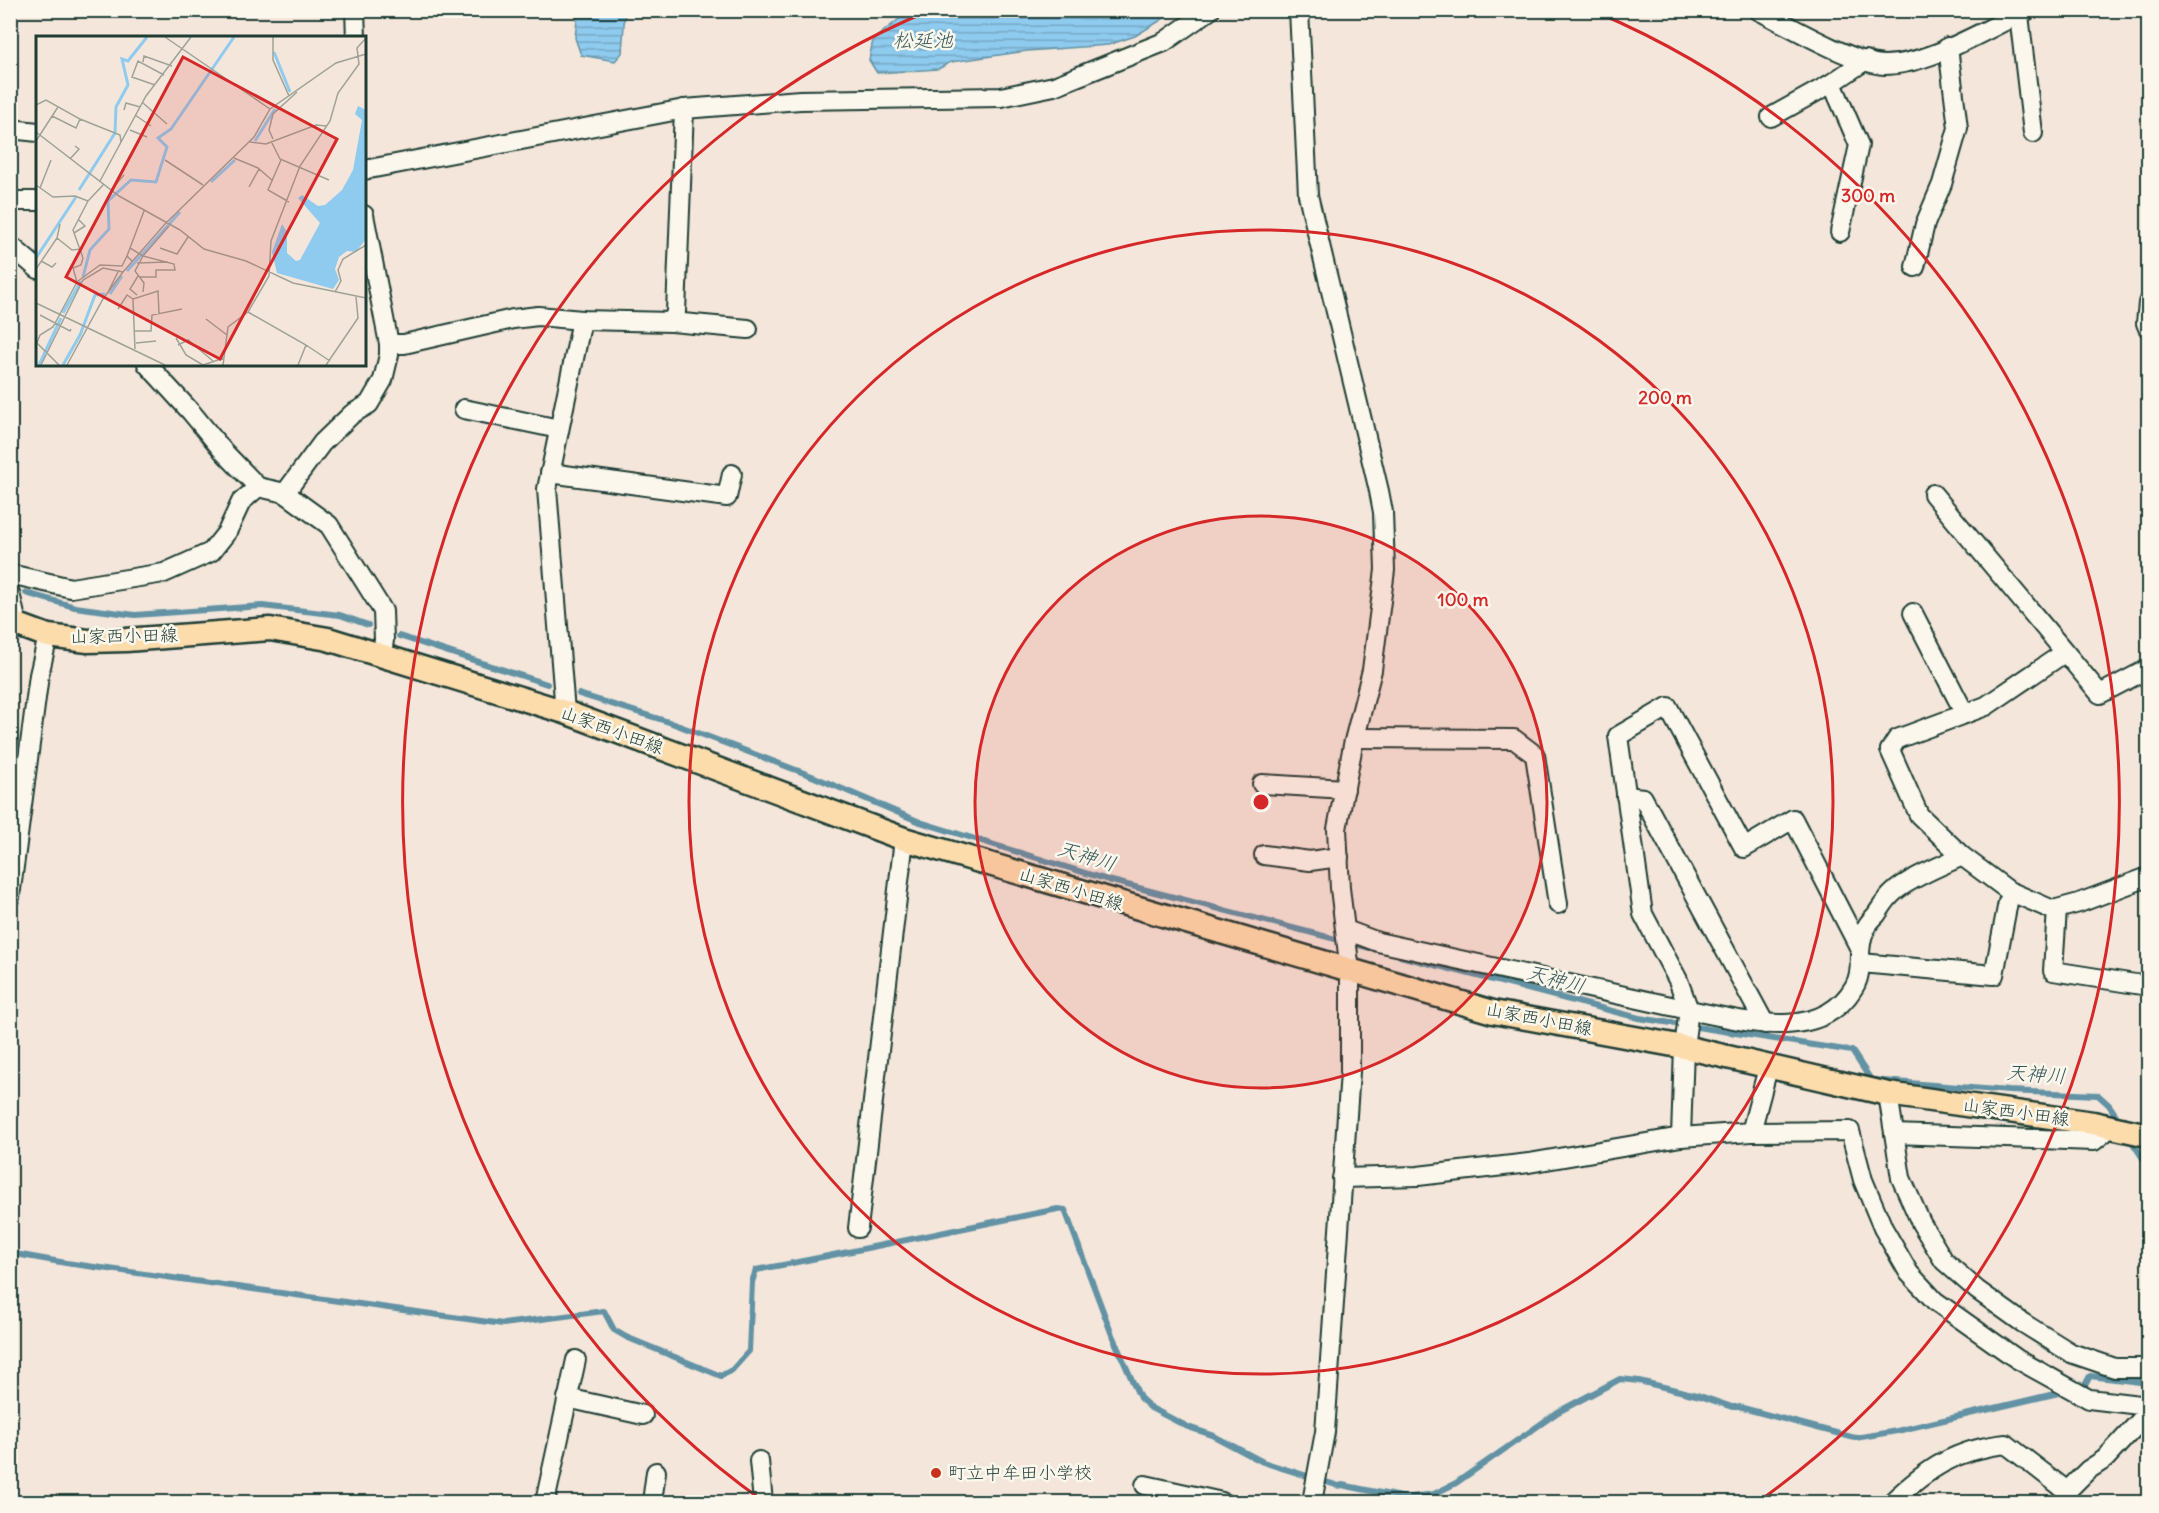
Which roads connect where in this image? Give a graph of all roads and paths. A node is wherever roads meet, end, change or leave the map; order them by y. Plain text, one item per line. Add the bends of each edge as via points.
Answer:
1 (355, 10) edge
2 (1210, 10) edge
3 (1299, 10) edge
4 (1758, 10) edge
5 (2023, 13) edge
6 (356, 36) edge
7 (1948, 47) junction
8 (1866, 60) junction
9 (1832, 83) junction
10 (684, 110) junction
11 (1771, 117) dead end
12 (10, 129) edge
13 (36, 132) edge
14 (2033, 133) dead end
15 (366, 170) edge
16 (10, 201) edge
17 (36, 201) edge
18 (366, 225) edge
19 (1840, 232) dead end
20 (10, 245) edge
21 (36, 267) edge
22 (1915, 267) dead end
23 (2148, 303) edge
24 (582, 320) junction
25 (672, 322) junction
26 (748, 328) dead end
27 (2148, 328) edge
28 (389, 344) junction
29 (149, 366) edge
30 (464, 409) dead end
31 (559, 429) junction
32 (550, 473) junction
33 (732, 474) dead end
34 (258, 487) junction
35 (285, 493) junction
36 (1933, 494) dead end
37 (10, 574) edge
38 (10, 593) edge
39 (1912, 613) dead end
40 (14, 623) edge
41 (48, 636) junction
42 (2064, 653) junction
43 (382, 654) junction
44 (2148, 669) edge
45 (565, 712) junction
46 (1965, 714) junction
47 (1355, 738) junction
48 (1262, 784) dead end
49 (1345, 789) junction
50 (1626, 796) junction
51 (903, 839) junction
52 (1264, 855) dead end
53 (1962, 856) junction
54 (1339, 857) junction
55 (2148, 877) edge
56 (2013, 893) junction
57 (10, 897) edge
58 (1558, 904) dead end
59 (2058, 909) junction
60 (1346, 930) junction
61 (1860, 955) junction
62 (1350, 971) junction
63 (2148, 986) edge
64 (1689, 1010) junction
65 (1765, 1024) junction
66 (1684, 1047) junction
67 (1768, 1068) junction
68 (1888, 1094) junction
69 (2111, 1126) junction
70 (1751, 1132) junction
71 (1894, 1134) junction
72 (2148, 1135) edge
73 (1681, 1137) junction
74 (1342, 1178) junction
75 (858, 1228) dead end
76 (576, 1360) dead end
77 (2148, 1368) edge
78 (567, 1398) junction
79 (2148, 1406) edge
80 (643, 1414) dead end
81 (2148, 1415) edge
82 (759, 1461) dead end
83 (656, 1472) dead end
84 (1145, 1485) dead end
85 (544, 1503) edge
86 (652, 1503) edge
87 (763, 1503) edge
88 (1222, 1503) edge
89 (1312, 1503) edge
90 (1892, 1503) edge

1 - 6 street
2 - 10 street via 1164,42 1054,86 1001,97 800,100
3 - 47 street via 1308,195 1383,512 1385,570 1372,670
4 - 8 street via 1852,57
5 - 7 street
5 - 14 street
7 - 8 street via 1918,61 1882,65
7 - 22 street via 1958,128 1942,184 1925,224
8 - 9 street
9 - 11 street
9 - 19 street via 1859,145
10 - 15 street
10 - 25 street via 676,312
12 - 13 street
16 - 17 street
18 - 28 street
20 - 21 street
23 - 27 street
24 - 25 street
24 - 28 street via 538,316 513,319
24 - 31 street
25 - 26 street
28 - 35 street via 383,380 369,404 352,414 322,443
29 - 34 street
30 - 31 street
31 - 32 street
32 - 33 street via 727,497
32 - 45 street via 547,489
34 - 35 street
34 - 37 street via 241,502 211,552 164,573 71,588
35 - 43 street via 329,525 383,611
36 - 42 street
38 - 40 street
39 - 46 street
40 - 41 main road, 山家西小田線
41 - 43 main road, 山家西小田線 via 126,640 270,629
41 - 57 street via 39,675
42 - 44 street via 2100,694
42 - 46 street via 1986,706
43 - 45 main road, 山家西小田線
45 - 51 main road, 山家西小田線
46 - 53 street via 1897,739 1890,750 1919,815
47 - 49 street
47 - 58 street via 1514,739 1535,755
48 - 49 street
49 - 54 street via 1337,829
50 - 61 street via 1618,736 1668,707 1744,848 1792,819
50 - 64 street via 1643,914 1678,980
50 - 65 street via 1643,798
51 - 62 main road, 山家西小田線
51 - 75 street
52 - 54 street via 1310,861
53 - 56 street
53 - 61 street via 1894,892 1865,929
54 - 60 street
55 - 59 street
56 - 59 street
56 - 61 street via 1994,975
59 - 63 street via 2053,971
60 - 62 street
60 - 64 street via 1378,942
61 - 65 street via 1855,986 1836,1010 1797,1024
62 - 66 main road, 山家西小田線 via 1493,1012
62 - 74 street via 1350,1072
64 - 65 street
64 - 66 street
66 - 67 main road, 山家西小田線
66 - 73 street
67 - 68 main road, 山家西小田線
67 - 70 street
68 - 69 main road, 山家西小田線
68 - 71 street
69 - 71 street via 2094,1141
69 - 72 main road, 山家西小田線
70 - 73 street
70 - 79 street via 1850,1131 1863,1180 1883,1228 1909,1273 1935,1301 2017,1359 2089,1399
71 - 77 street via 1901,1178 1944,1261 2023,1323 2071,1353 2115,1368
73 - 74 street via 1418,1176
74 - 89 street via 1325,1432
76 - 78 street
78 - 80 street
78 - 85 street
81 - 90 street via 2067,1491 2006,1444 1989,1445 1945,1459 1915,1480
82 - 87 street
83 - 86 street
84 - 88 street

